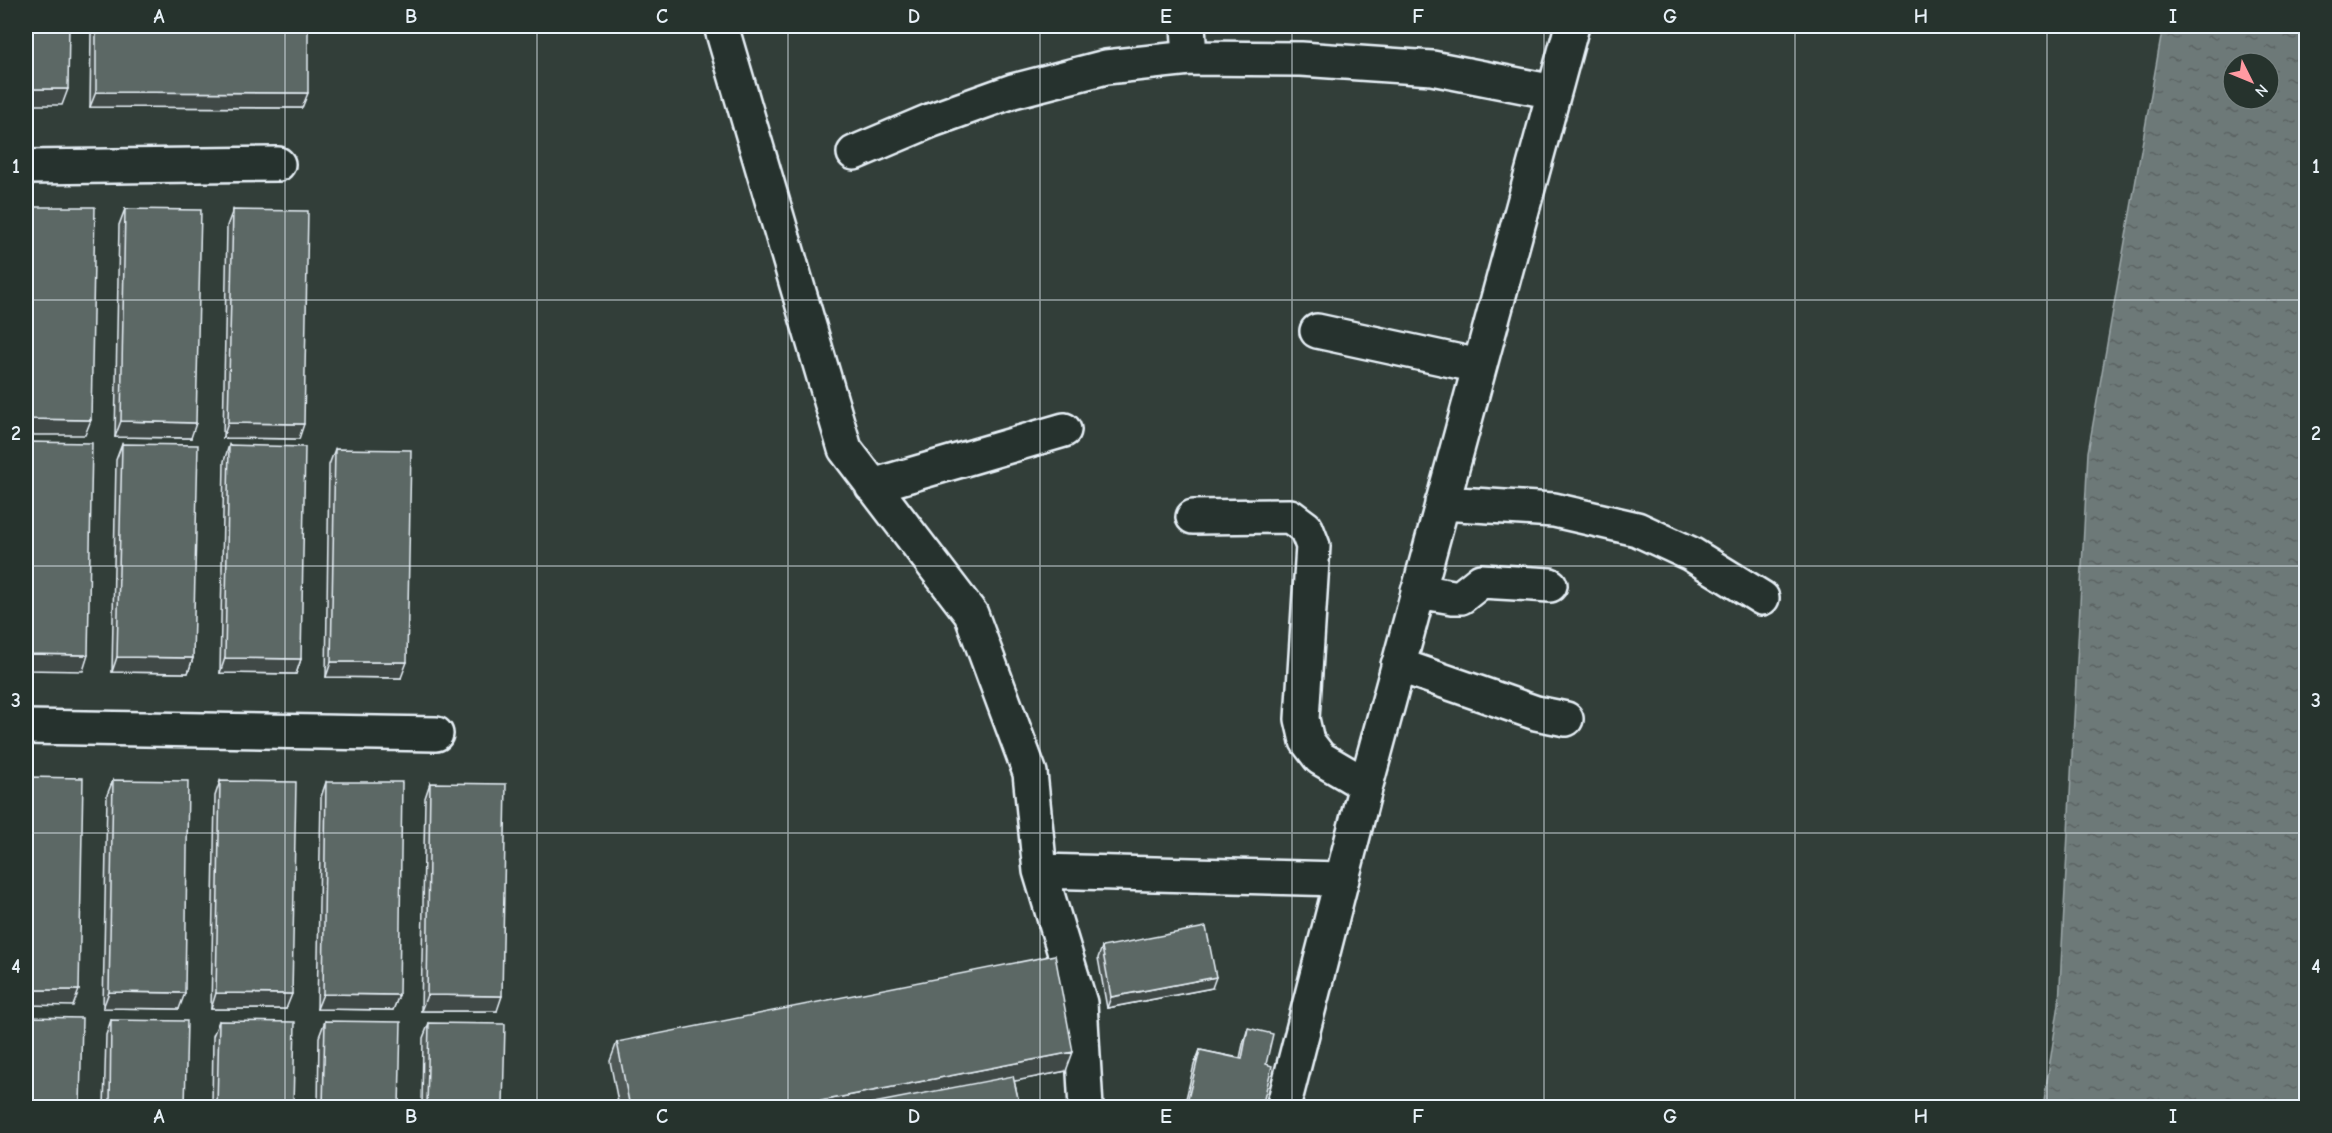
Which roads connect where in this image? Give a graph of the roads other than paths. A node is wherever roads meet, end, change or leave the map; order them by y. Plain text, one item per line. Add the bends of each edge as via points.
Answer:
1 (721, 26) edge
2 (1188, 26) edge
3 (1572, 26) edge
4 (1190, 58) junction
5 (1554, 92) junction
6 (854, 153) dead end
7 (278, 164) dead end
8 (26, 167) edge
9 (1317, 332) dead end
10 (1479, 366) junction
11 (1064, 430) dead end
12 (872, 486) junction
13 (1442, 503) junction
14 (1193, 517) dead end
15 (1550, 585) dead end
16 (1418, 591) junction
17 (1762, 598) dead end
18 (1398, 665) junction
19 (1566, 719) dead end
20 (26, 727) edge
21 (436, 734) dead end
22 (1366, 785) junction
23 (1040, 871) junction
24 (1342, 879) junction
25 (1086, 1107) edge
26 (1283, 1107) edge

1 - 12 street via 845,449
2 - 4 street
3 - 5 street
4 - 5 street via 1300,59 1432,68
4 - 6 street via 1106,67 1013,91
5 - 10 street
7 - 8 street
9 - 10 street
10 - 13 street
11 - 12 street
12 - 23 street via 971,614 1030,773
13 - 16 street
13 - 17 street via 1554,510 1637,529 1691,554
14 - 22 street via 1290,516 1306,528 1312,546 1302,719 1307,741 1320,758
15 - 16 street via 1481,581 1461,597
16 - 18 street
18 - 19 street via 1536,713
18 - 22 street
20 - 21 street
22 - 24 street
23 - 24 street
23 - 25 street via 1080,1003
24 - 26 street

